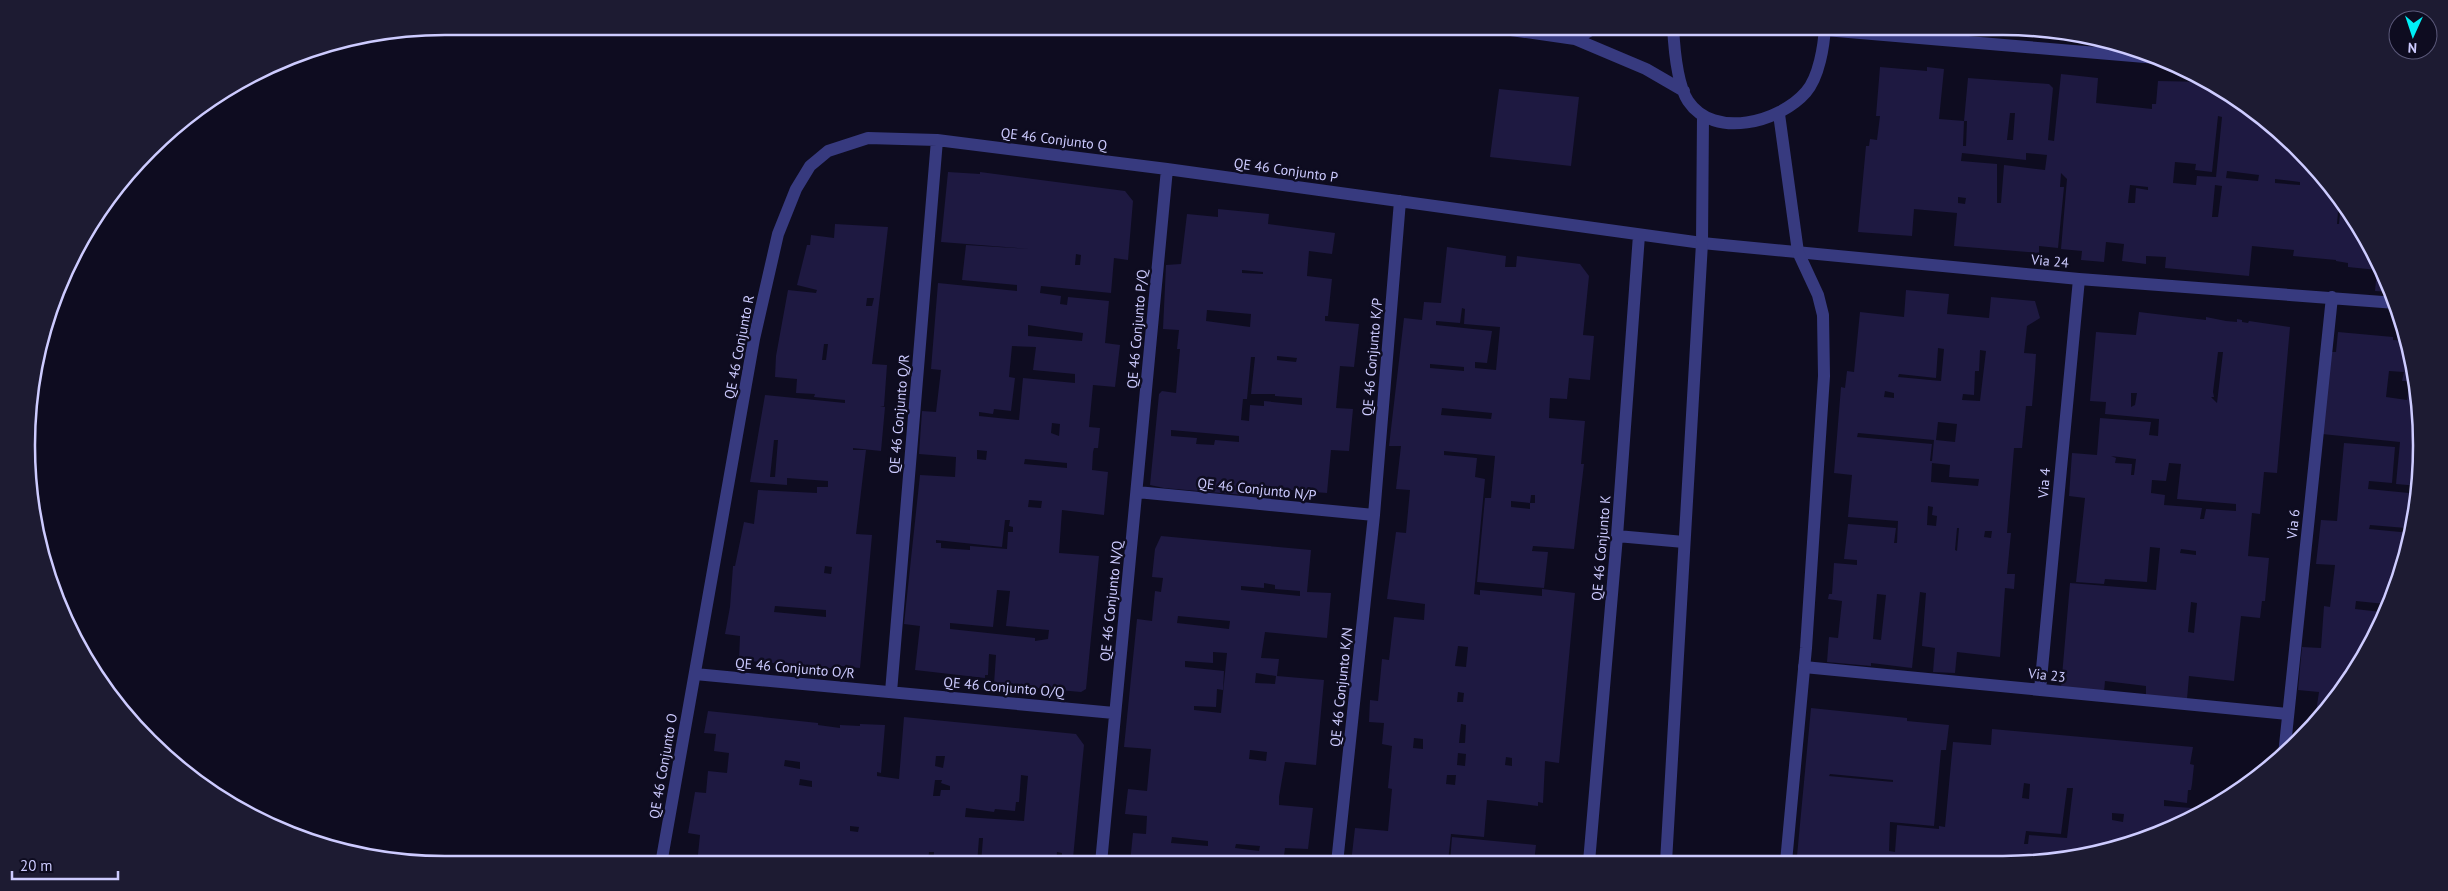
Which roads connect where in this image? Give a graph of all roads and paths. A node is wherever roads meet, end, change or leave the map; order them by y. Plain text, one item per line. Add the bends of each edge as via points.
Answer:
1 (1547, 35) edge
2 (1582, 35) edge
3 (1675, 35) edge
4 (1824, 35) edge
5 (1902, 35) edge
6 (1575, 39) junction
7 (2130, 56) edge
8 (1684, 91) junction
9 (1779, 114) junction
10 (1703, 116) junction
11 (937, 140) junction
12 (1167, 169) junction
13 (1400, 201) junction
14 (1639, 235) junction
15 (1702, 243) junction
16 (1798, 252) junction
17 (2079, 279) junction
18 (2332, 297) junction
19 (2387, 302) edge
20 (1137, 492) junction
21 (1374, 515) junction
22 (1617, 536) junction
23 (1684, 542) junction
24 (1804, 667) junction
25 (695, 674) junction
26 (2040, 690) junction
27 (891, 692) junction
28 (1114, 713) junction
29 (2288, 714) junction
30 (2285, 743) edge
31 (662, 856) edge
32 (1102, 856) edge
33 (1339, 856) edge
34 (1590, 856) edge
35 (1666, 856) edge
36 (1787, 856) edge

1 - 6 street
2 - 6 street
3 - 8 street
4 - 9 street via 1815,76 1807,91
5 - 7 street
6 - 8 street via 1646,69
8 - 10 street via 1687,100
9 - 10 street via 1732,122 1718,122
9 - 16 street
10 - 15 street
11 - 12 street, QE 46 Conjunto Q
11 - 25 street, QE 46 Conjunto R via 868,138 828,150 810,166 796,189 778,234 754,339
11 - 27 street, QE 46 Conjunto Q/R
12 - 13 street, QE 46 Conjunto P
12 - 20 street, QE 46 Conjunto P/Q
13 - 14 street
13 - 21 street, QE 46 Conjunto K/P
14 - 15 street
14 - 22 street, QE 46 Conjunto K
15 - 16 street, Via 24
15 - 23 street
16 - 17 street, Via 24
16 - 24 street via 1818,295 1823,315 1824,350
17 - 18 street, Via 24
17 - 26 street, Via 4
18 - 19 street, Via 24
18 - 29 street, Via 6
20 - 21 street, QE 46 Conjunto N/P
20 - 28 street, QE 46 Conjunto N/Q
21 - 33 street, QE 46 Conjunto K/N
22 - 23 street
22 - 34 street, QE 46 Conjunto K
23 - 35 street
24 - 26 street, Via 23
24 - 36 street
25 - 27 street, QE 46 Conjunto O/R
25 - 31 street, QE 46 Conjunto O
26 - 29 street, Via 23
27 - 28 street, QE 46 Conjunto O/Q
28 - 32 street, QE 46 Conjunto N/Q
29 - 30 street, Via 6

